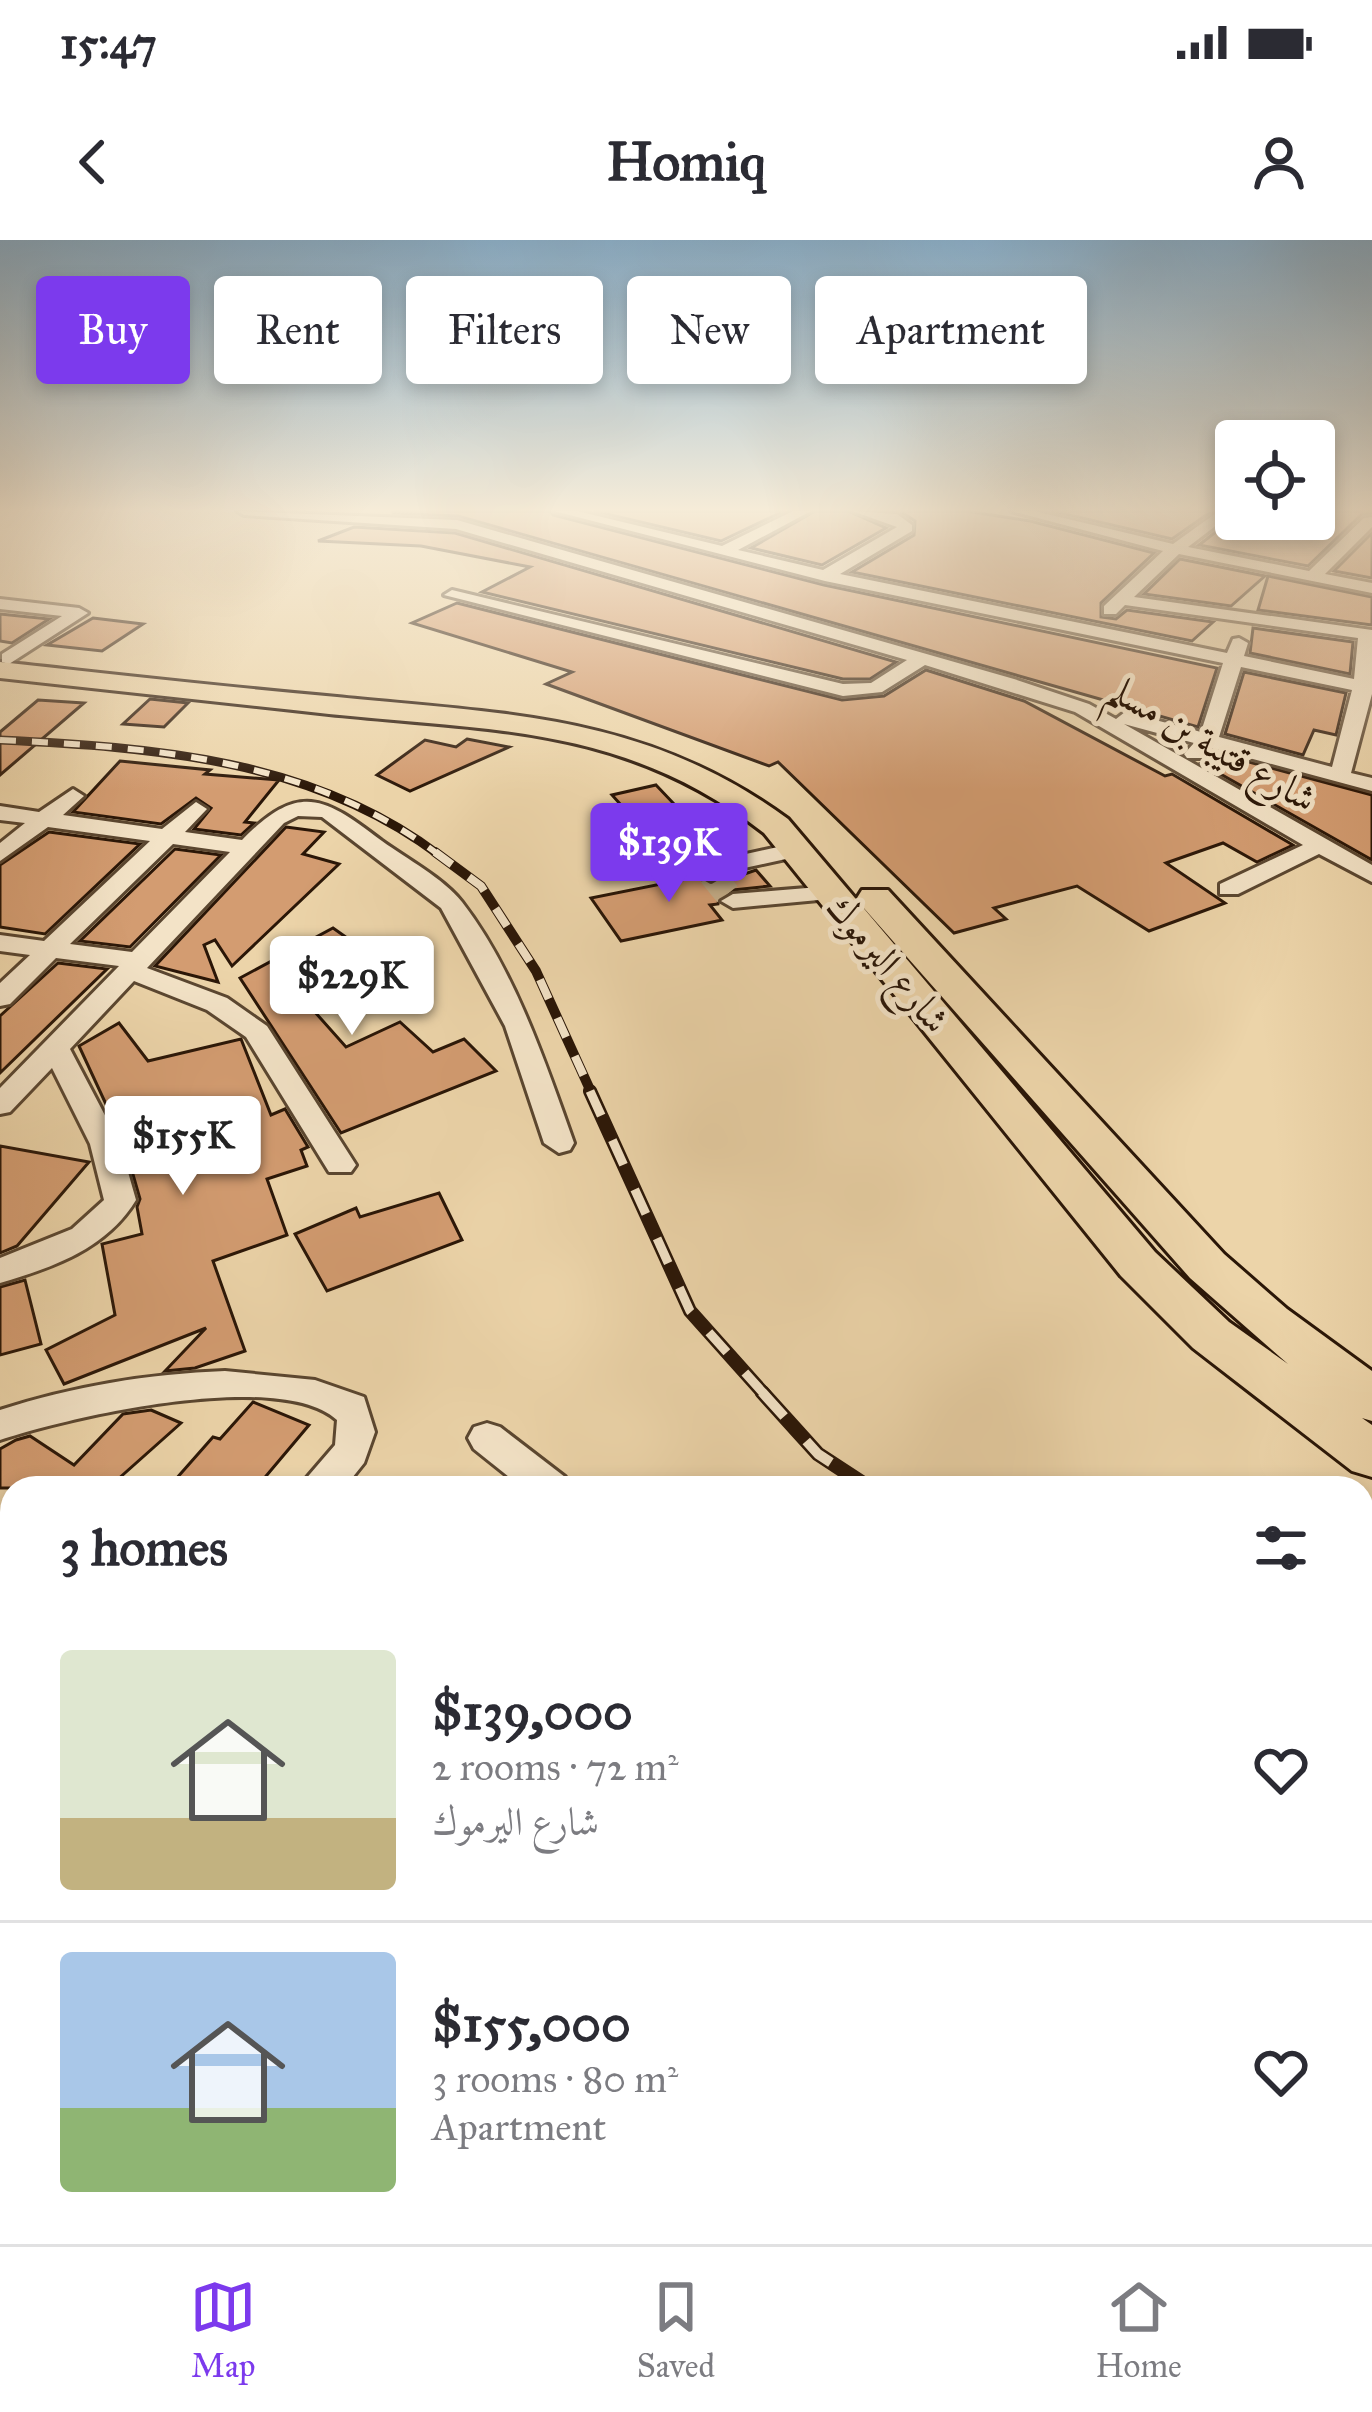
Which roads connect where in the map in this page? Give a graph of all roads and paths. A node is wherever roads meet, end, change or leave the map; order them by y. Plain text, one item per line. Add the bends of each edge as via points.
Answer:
1 (6, 605) edge
2 (491, 605) edge
3 (736, 605) edge
4 (960, 605) edge
5 (1117, 605) edge
6 (1153, 605) edge
7 (34, 607) junction
8 (1247, 618) junction
9 (1085, 631) junction
10 (1370, 635) edge
11 (2, 653) edge
12 (924, 658) junction
13 (1233, 660) junction
14 (1367, 687) edge
15 (1082, 708) junction
16 (1208, 741) junction
17 (1181, 766) junction
18 (1340, 776) junction
19 (1372, 785) edge
20 (73, 796) dead end
21 (196, 809) dead end
22 (0, 813) edge
23 (45, 818) junction
24 (166, 836) junction
25 (1318, 846) junction
26 (248, 848) junction
27 (796, 850) junction
28 (0, 854) edge
29 (711, 874) dead end
30 (1372, 875) edge
31 (1229, 889) dead end
32 (831, 892) junction
33 (733, 901) dead end
34 (0, 943) edge
35 (50, 949) junction
36 (135, 966) junction
37 (0, 998) edge
38 (55, 1047) junction
39 (0, 1105) edge
40 (559, 1143) dead end
41 (340, 1165) dead end
42 (0, 1270) edge
43 (1372, 1400) edge
44 (0, 1425) edge
45 (487, 1438) dead end
46 (1372, 1455) edge
47 (331, 1476) edge
48 (536, 1476) edge

1 - 7 street
2 - 12 street via 843,690 875,688
3 - 12 street, شارع قتيبة بن مسلم
4 - 9 street
5 - 9 street
6 - 8 street
7 - 11 street
7 - 11 street via 79,613
8 - 10 street
8 - 13 street
9 - 13 street
10 - 14 street
11 - 27 highway, شارع اليرموك via 580,733 714,778
11 - 43 highway, شارع اليرموك via 572,719 734,766 798,814 1207,1266
12 - 15 street, شارع قتيبة بن مسلم
13 - 14 street
13 - 16 street
14 - 18 street
15 - 16 street
15 - 17 street, شارع قتيبة بن مسلم
16 - 17 street
16 - 18 street
17 - 25 street, شارع قتيبة بن مسلم
18 - 19 street
20 - 23 street
21 - 24 street
22 - 23 street
23 - 24 street
23 - 28 street
24 - 26 street
24 - 35 street
25 - 30 street, شارع قتيبة بن مسلم
25 - 31 street
26 - 36 street
26 - 40 street via 289,810 330,812 451,904 519,1025
27 - 29 street
27 - 32 highway, شارع اليرموك
32 - 33 street
32 - 46 highway, شارع اليرموك via 1138,1264 1211,1335
34 - 35 street
35 - 36 street
35 - 37 street
36 - 38 street
36 - 41 street via 257,1032
38 - 39 street
38 - 42 street via 105,1144 120,1200 95,1232
44 - 47 street via 46,1407 130,1392 276,1384 351,1407 357,1443
45 - 48 street

